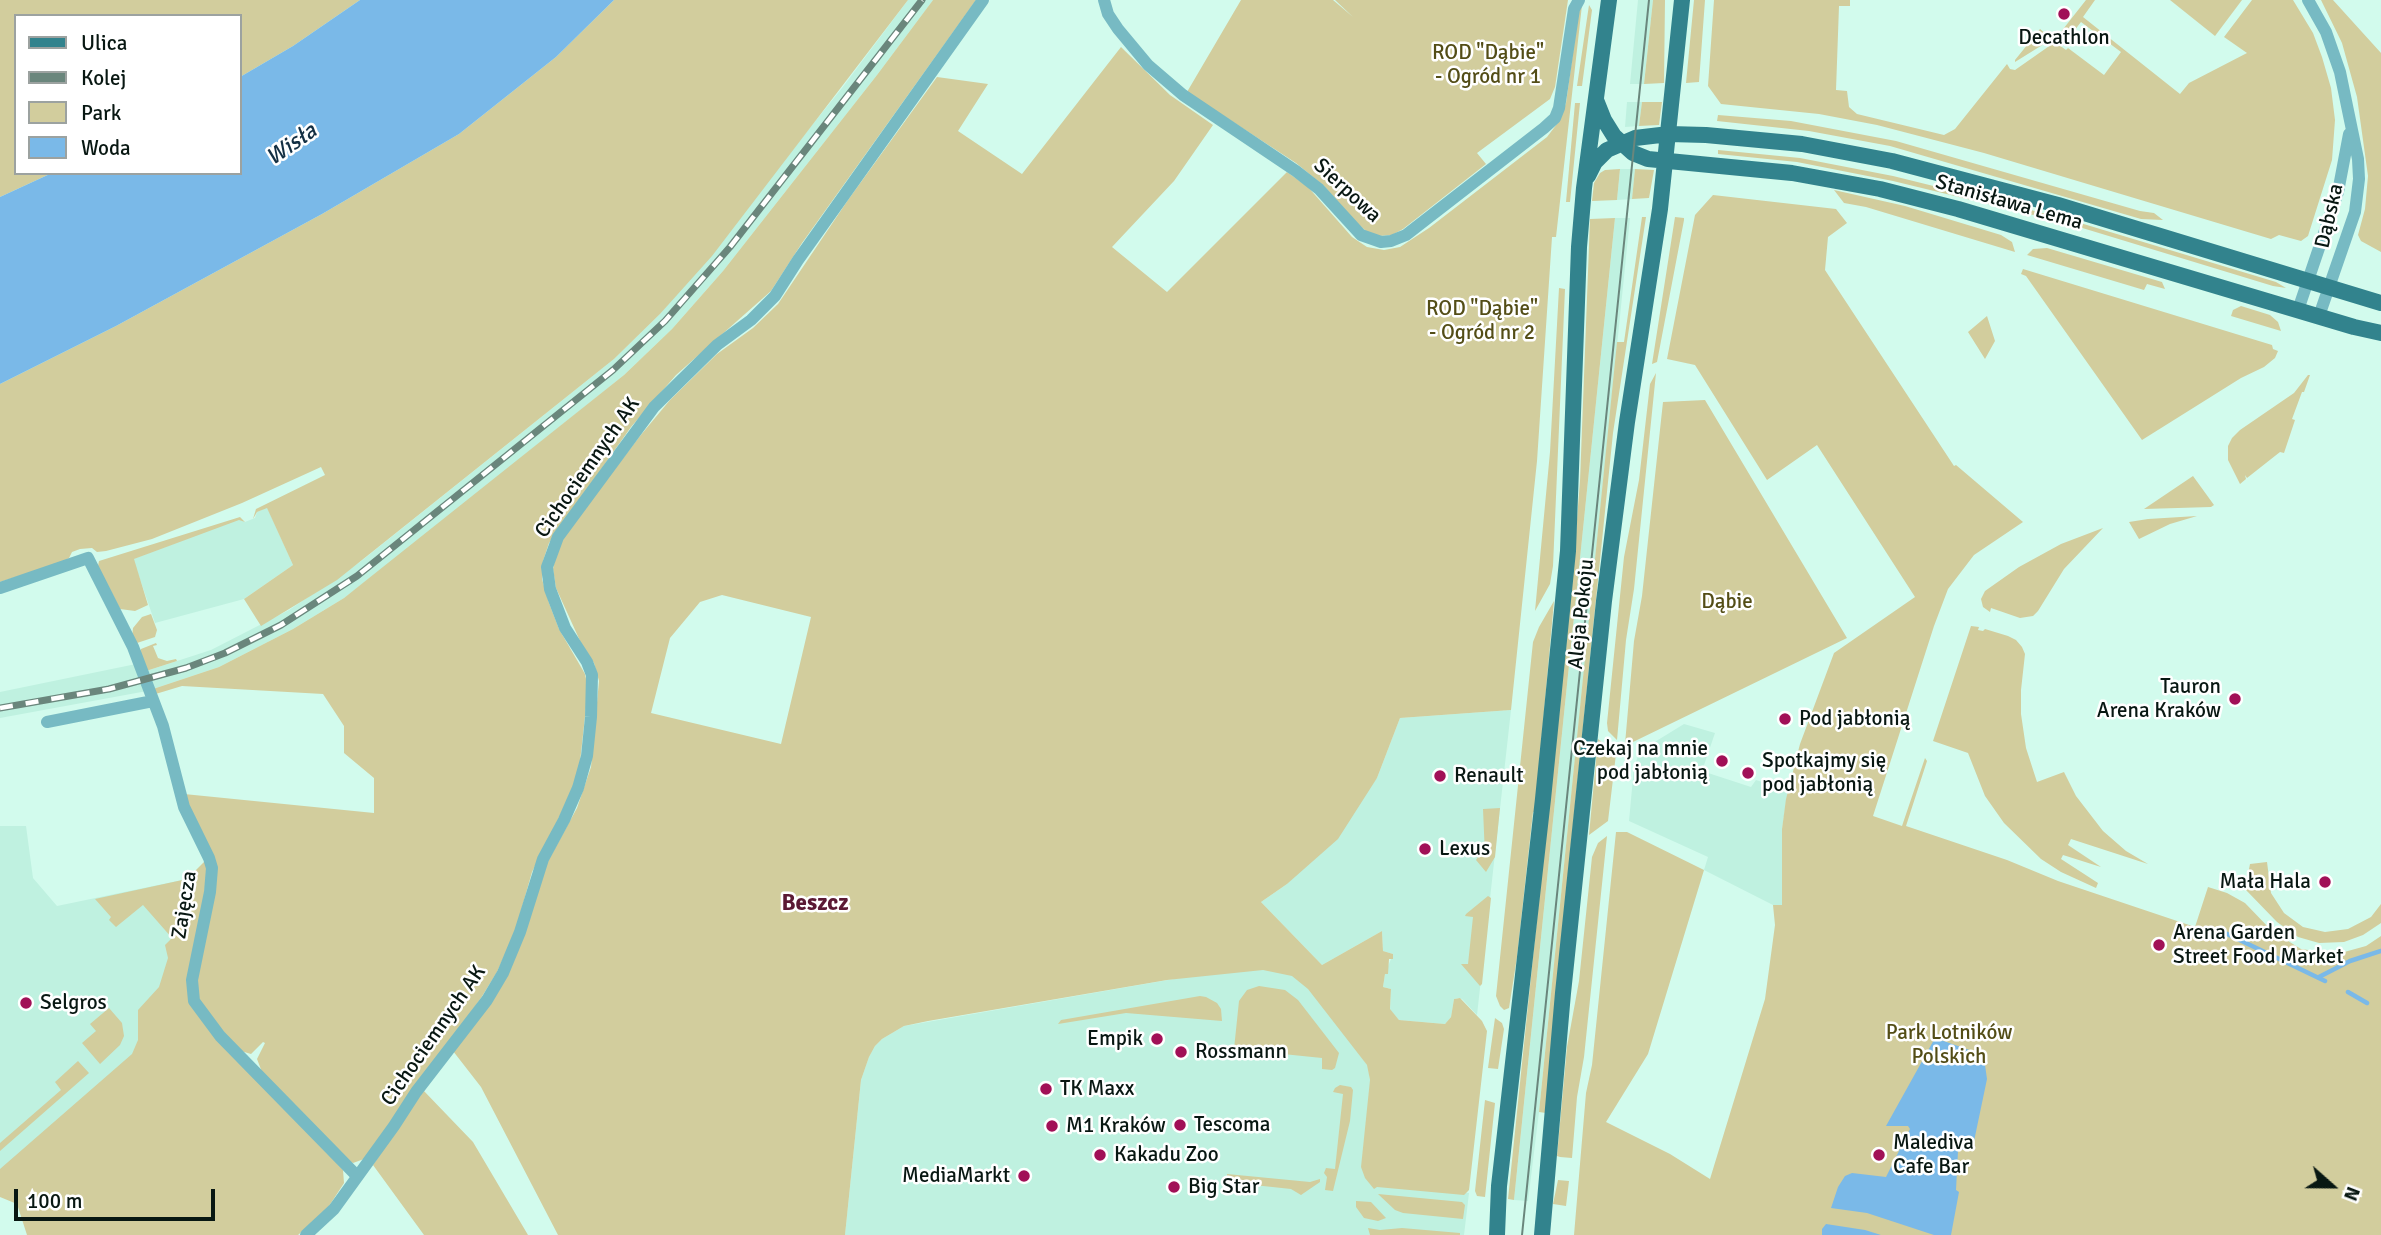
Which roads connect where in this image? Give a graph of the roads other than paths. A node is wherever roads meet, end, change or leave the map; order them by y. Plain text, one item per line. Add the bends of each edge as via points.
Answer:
1 (983, 0) edge
2 (1104, 0) edge
3 (1579, 0) edge
4 (1609, 0) edge
5 (1682, 0) edge
6 (2308, 0) edge
7 (1596, 98) junction
8 (2350, 123) junction
9 (1669, 134) junction
10 (1620, 143) junction
11 (1665, 162) junction
12 (1584, 188) junction
13 (2308, 281) junction
14 (2330, 288) junction
15 (2381, 303) edge
16 (2298, 310) junction
17 (2319, 316) junction
18 (2381, 333) edge
19 (0, 588) edge
20 (153, 702) junction
21 (47, 722) dead end
22 (357, 1176) junction
23 (306, 1235) edge
24 (1497, 1235) edge
25 (1542, 1235) edge

1 - 22 street, Cichociemnych AK via 775,296 654,407 558,537 547,567 550,589 565,628 592,675 588,743 578,788 543,859 520,932 487,1000
2 - 3 street, Sierpowa via 1118,29 1148,65 1193,102 1319,189 1361,235 1381,242 1406,235 1555,118
4 - 7 main road, Aleja Pokoju
5 - 9 main road, Aleja Pokoju
6 - 8 street, Dąbska via 2336,58
7 - 10 main road
7 - 12 main road, Aleja Pokoju
8 - 13 street, Dąbska via 2338,192
8 - 14 street, Dąbska via 2358,159 2358,196
9 - 10 main road, Stanisława Lema
9 - 11 main road, Aleja Pokoju
9 - 13 main road, Stanisława Lema via 1768,140 1892,161 2058,205
10 - 11 main road, Stanisława Lema via 1641,156
10 - 12 main road, Stanisława Lema via 1595,162
11 - 16 main road, Stanisława Lema via 1780,172 1889,191
11 - 25 main road, Aleja Pokoju via 1604,601
12 - 24 main road, Aleja Pokoju via 1575,310 1568,551
13 - 14 main road, Stanisława Lema
13 - 16 street, Dąbska
14 - 15 main road, Stanisława Lema
14 - 17 street, Dąbska
16 - 17 main road, Stanisława Lema
17 - 18 main road, Stanisława Lema
19 - 20 street, Zajęcza via 88,558 133,647
20 - 21 street
20 - 22 street, Zajęcza via 184,807 212,868 192,980 194,1001 220,1036
22 - 23 street, Cichociemnych AK via 334,1209

